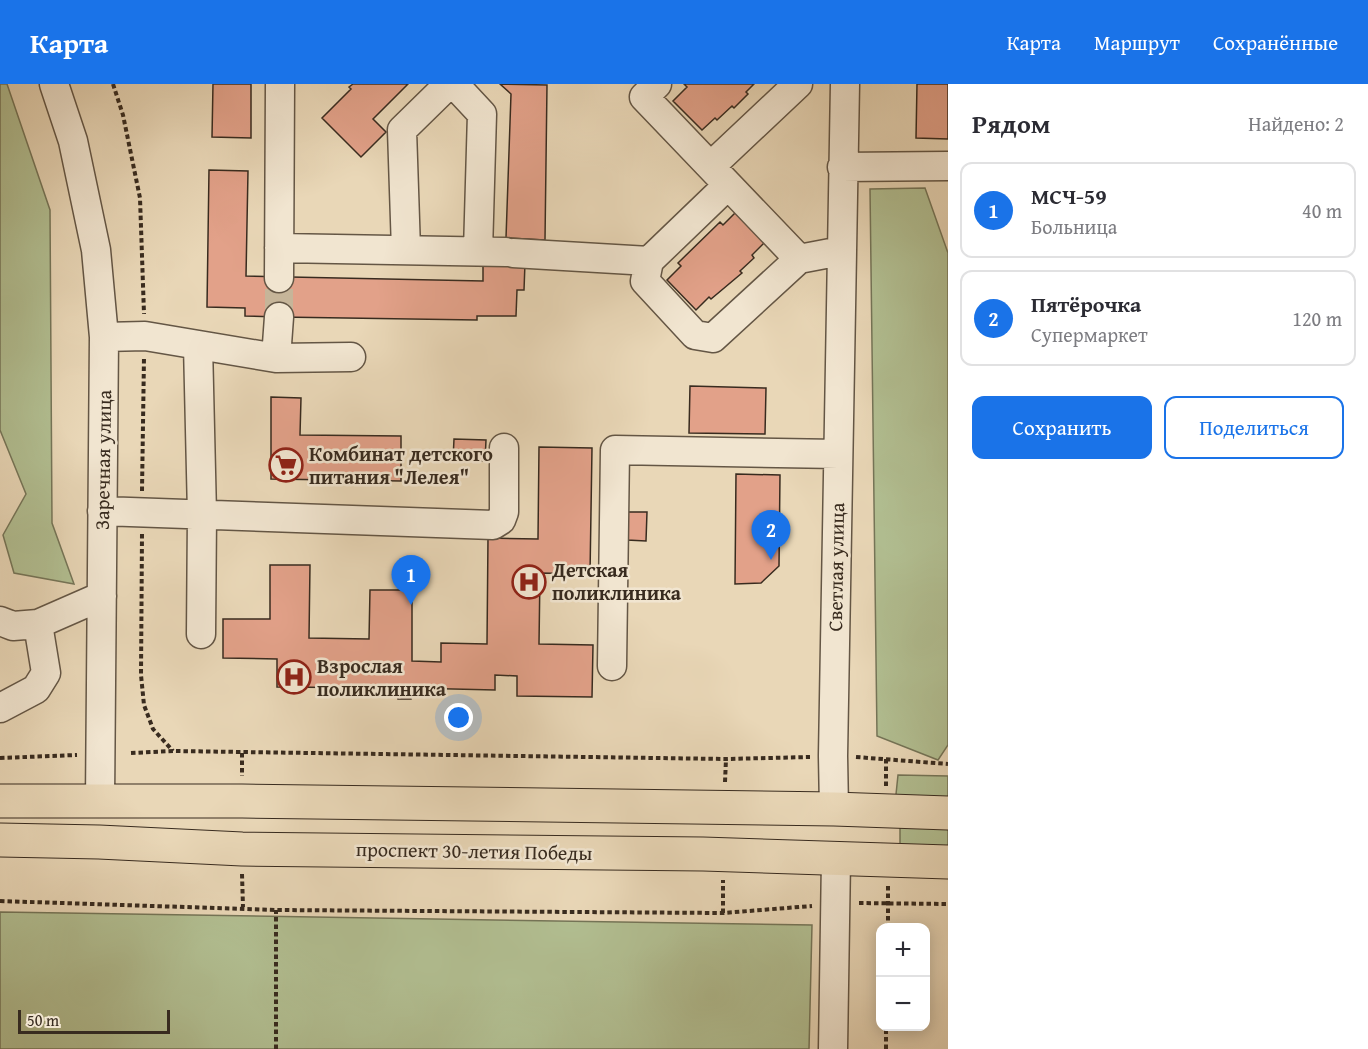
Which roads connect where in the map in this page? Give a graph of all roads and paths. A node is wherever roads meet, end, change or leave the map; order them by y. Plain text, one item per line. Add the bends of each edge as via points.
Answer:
1 (54, 84) edge
2 (113, 84) edge
3 (280, 84) edge
4 (450, 84) edge
5 (454, 84) edge
6 (657, 84) edge
7 (798, 84) edge
8 (845, 84) edge
9 (948, 166) edge
10 (842, 167) junction
11 (719, 176) junction
12 (279, 248) junction
13 (406, 250) junction
14 (478, 251) junction
15 (841, 251) junction
16 (799, 259) junction
17 (649, 261) junction
18 (279, 278) tunnel mouth
19 (279, 317) tunnel mouth
20 (145, 336) junction
21 (104, 337) junction
22 (198, 345) junction
23 (351, 357) dead end
24 (276, 358) junction
25 (504, 448) dead end
26 (838, 454) junction
27 (102, 511) junction
28 (142, 512) junction
29 (202, 514) junction
30 (102, 596) junction
31 (0, 621) edge
32 (38, 624) junction
33 (201, 634) dead end
34 (612, 666) dead end
35 (0, 708) edge
36 (173, 752) junction
37 (131, 753) dead end
38 (77, 755) dead end
39 (833, 756) junction
40 (0, 758) edge
41 (948, 764) edge
42 (0, 801) edge
43 (100, 801) junction
44 (834, 809) junction
45 (948, 813) edge
46 (0, 840) edge
47 (99, 842) junction
48 (836, 859) junction
49 (948, 862) edge
50 (0, 901) edge
51 (888, 903) junction
52 (837, 904) junction
53 (948, 904) edge
54 (276, 909) junction
55 (888, 923) edge
56 (886, 1031) edge
57 (276, 1049) edge
58 (833, 1049) edge
59 (886, 1049) edge

1 - 21 street, Заречная улица via 74,141 96,250
2 - 20 path via 140,198
3 - 12 street
4 - 13 street via 402,130
5 - 14 street via 482,114
6 - 11 street via 644,97
7 - 11 street
8 - 10 street, Светлая улица
9 - 10 street
10 - 15 street, Светлая улица
11 - 16 street
11 - 17 street
12 - 13 street
12 - 18 street
13 - 14 street
14 - 17 street
15 - 16 street
15 - 26 street, Светлая улица
16 - 17 street via 713,338 695,335 645,281
19 - 24 street
20 - 21 street
20 - 22 street
20 - 28 path
21 - 27 street, Заречная улица
22 - 24 street
22 - 29 street
23 - 24 street
25 - 29 street via 504,512 493,525
26 - 34 street via 615,450
26 - 39 street, Светлая улица
27 - 28 street
27 - 30 street, Заречная улица
28 - 29 street
28 - 36 path via 144,705 153,729
29 - 33 street
30 - 32 street
30 - 43 street, Заречная улица
31 - 32 street via 13,626
32 - 35 street via 46,673 36,689
36 - 37 path
36 - 39 path via 726,759
38 - 40 path
39 - 41 path
39 - 44 street, Светлая улица
42 - 43 main road
43 - 44 main road
43 - 47 main road, Заречная улица
44 - 45 main road
44 - 48 main road, Светлая улица
46 - 47 main road, проспект 30-летия Победы
47 - 48 main road, проспект 30-летия Победы via 242,849
48 - 49 main road, проспект 30-летия Победы
48 - 52 street, Светлая улица
50 - 54 path
51 - 52 path
51 - 53 path
51 - 55 path
52 - 54 path via 723,913
52 - 58 street, Светлая улица
54 - 57 path
56 - 59 path

